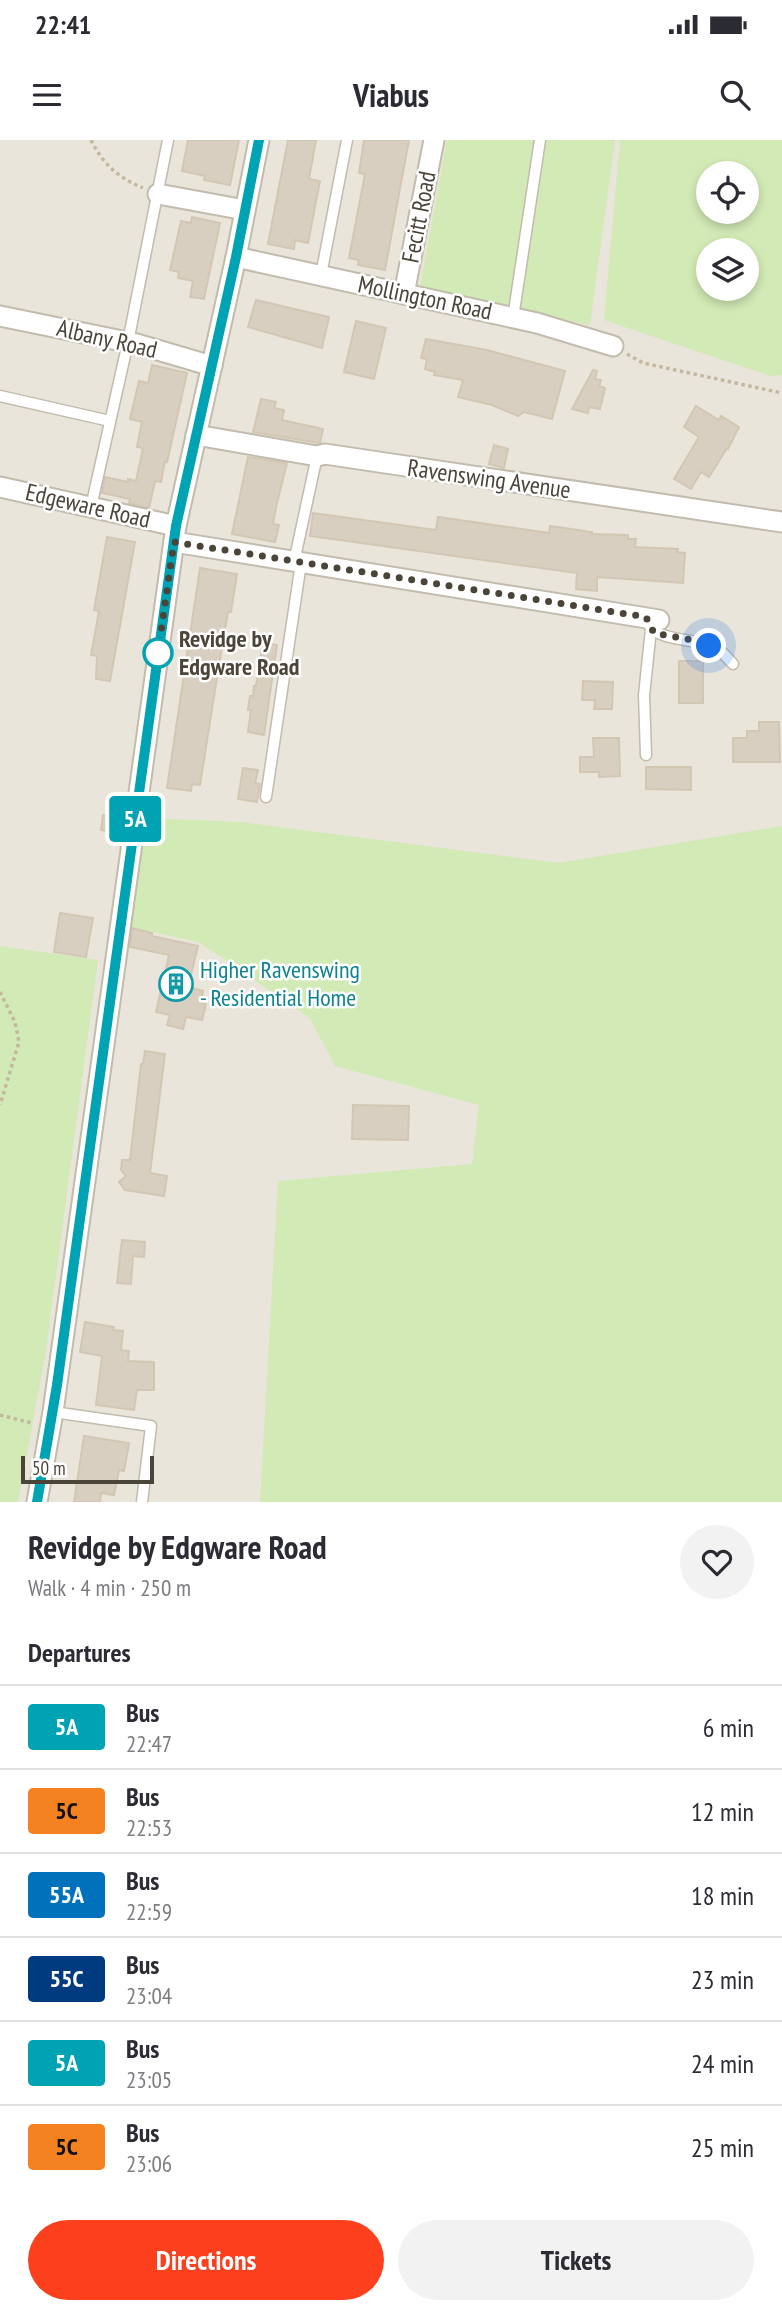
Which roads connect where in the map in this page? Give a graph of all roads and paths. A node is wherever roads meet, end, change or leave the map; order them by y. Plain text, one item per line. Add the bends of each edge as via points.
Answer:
1 (90, 140) edge
2 (168, 140) edge
3 (259, 140) edge
4 (347, 140) edge
5 (434, 140) edge
6 (540, 140) edge
7 (158, 194) junction
8 (245, 210) junction
9 (236, 257) junction
10 (321, 275) junction
11 (404, 294) junction
12 (0, 316) edge
13 (513, 318) junction
14 (128, 342) junction
15 (613, 346) joint
16 (212, 366) junction
17 (782, 393) edge
18 (0, 396) edge
19 (110, 421) junction
20 (196, 435) junction
21 (317, 456) junction
22 (0, 487) edge
23 (91, 507) junction
24 (782, 522) edge
25 (175, 534) junction
26 (298, 563) junction
27 (652, 622) junction
28 (733, 664) dead end
29 (646, 755) dead end
30 (266, 797) dead end
31 (0, 992) edge
32 (0, 1105) edge
33 (0, 1415) edge
34 (51, 1420) junction
35 (37, 1502) edge
36 (142, 1502) edge

1 - 7 path via 112,171
2 - 7 lane
3 - 8 street
4 - 10 lane
5 - 11 street, Fecitt Road
6 - 13 lane
7 - 8 street
7 - 14 lane
8 - 9 street
9 - 10 street, Mollington Road
9 - 16 street
10 - 11 street, Mollington Road
11 - 13 street, Mollington Road
12 - 14 street, Albany Road
13 - 15 street, Mollington Road
14 - 16 street, Albany Road
14 - 19 lane
15 - 17 path via 643,363
16 - 20 street
18 - 19 lane
19 - 23 lane
20 - 21 street, Ravenswing Avenue
20 - 25 street
21 - 24 street, Ravenswing Avenue
21 - 26 lane
22 - 23 street, Edgeware Road
23 - 25 street, Edgeware Road
25 - 26 street, Edgeware Road
25 - 34 street
26 - 27 street, Edgeware Road
26 - 30 lane
27 - 28 lane via 658,634 718,649
27 - 29 lane via 644,695
31 - 32 path via 19,1042
33 - 34 path
34 - 35 street
34 - 36 lane via 151,1426

